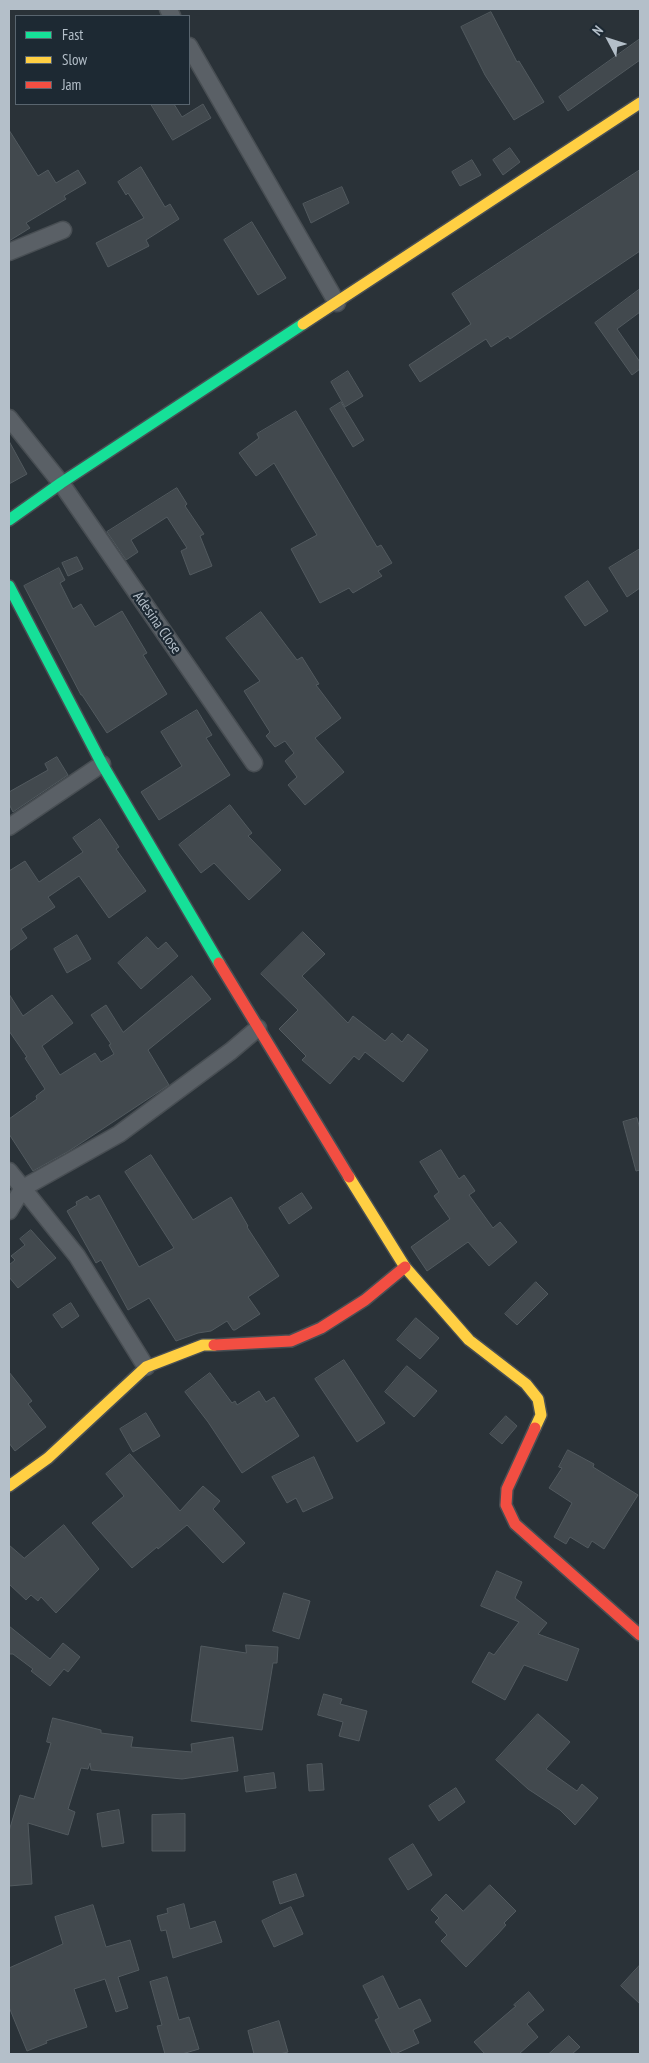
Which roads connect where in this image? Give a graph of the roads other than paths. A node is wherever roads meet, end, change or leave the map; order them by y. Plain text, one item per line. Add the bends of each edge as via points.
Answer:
1 (190, 48) edge
2 (640, 103) edge
3 (63, 230) dead end
4 (9, 252) edge
5 (337, 303) junction
6 (9, 418) edge
7 (61, 483) junction
8 (9, 520) edge
9 (9, 586) edge
10 (254, 763) dead end
11 (102, 764) junction
12 (9, 827) edge
13 (258, 1028) junction
14 (9, 1171) edge
15 (23, 1188) junction
16 (9, 1211) edge
17 (405, 1267) junction
18 (146, 1367) junction
19 (9, 1486) edge
20 (640, 1635) edge

1 - 5 street
2 - 5 street
3 - 4 street
5 - 7 street
6 - 7 street, Adesina Close
7 - 8 street
7 - 10 street, Adesina Close
9 - 11 street
11 - 12 street
11 - 13 street
13 - 15 street via 119,1134
13 - 17 street
14 - 15 street
15 - 16 street
15 - 18 street via 77,1256
17 - 18 street via 365,1300 321,1328 291,1341 203,1345
17 - 20 street via 469,1340 526,1384 538,1399 541,1415 507,1489 506,1505 515,1524
18 - 19 street via 48,1458

